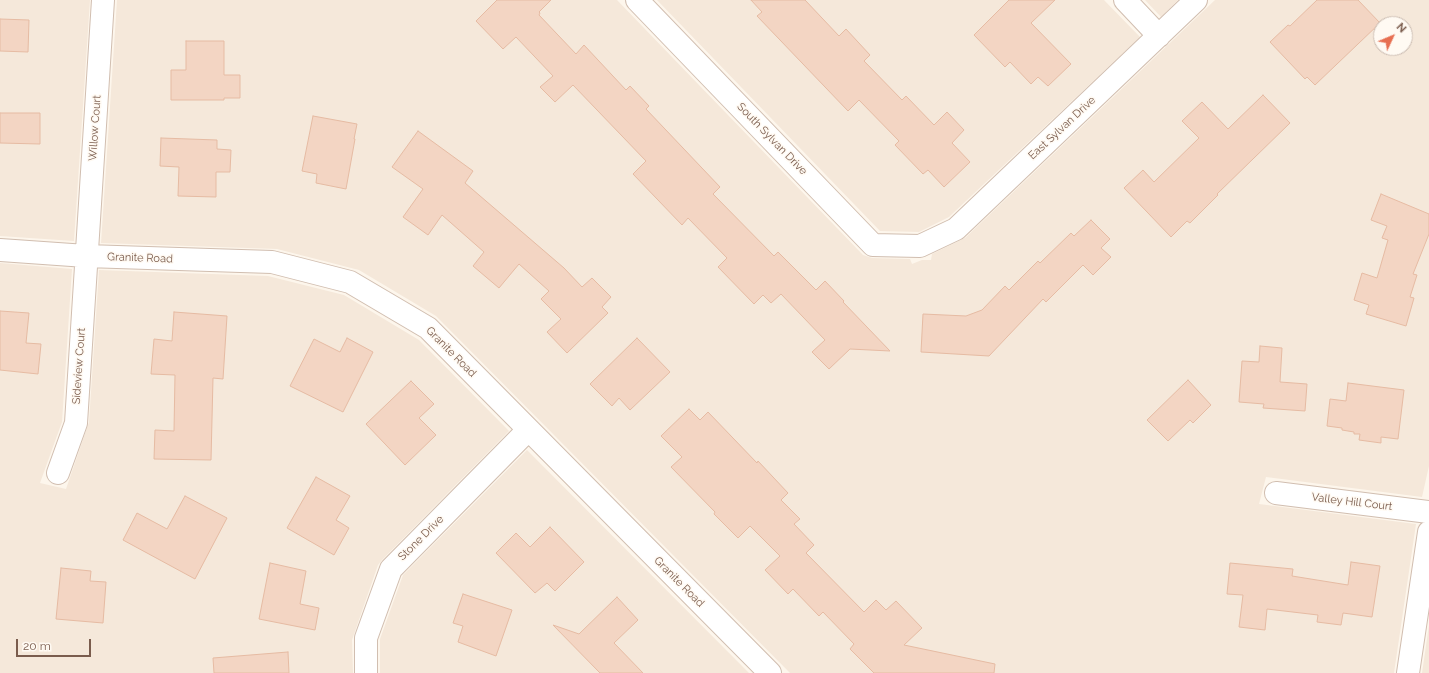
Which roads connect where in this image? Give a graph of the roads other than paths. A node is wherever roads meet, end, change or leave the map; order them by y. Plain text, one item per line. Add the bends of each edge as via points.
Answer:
1 (103, 0) edge
2 (637, 0) edge
3 (1125, 0) edge
4 (1196, 0) edge
5 (1159, 36) junction
6 (920, 246) joint
7 (0, 250) edge
8 (86, 256) junction
9 (528, 430) junction
10 (58, 473) dead end
11 (1276, 493) dead end
12 (1429, 512) edge
13 (1429, 532) edge
14 (366, 673) edge
15 (770, 673) edge
16 (1408, 673) edge

1 - 8 street, Willow Court
2 - 6 street, South Sylvan Drive via 873,245
3 - 5 street
4 - 5 street, East Sylvan Drive
5 - 6 street, East Sylvan Drive via 956,229
7 - 8 street, Granite Road
8 - 9 street, Granite Road via 272,262 350,282 428,328
8 - 10 street, Sideview Court via 76,423
9 - 14 street, Stone Drive via 391,569 366,638
9 - 15 street, Granite Road
11 - 12 street, Valley Hill Court
13 - 16 street

